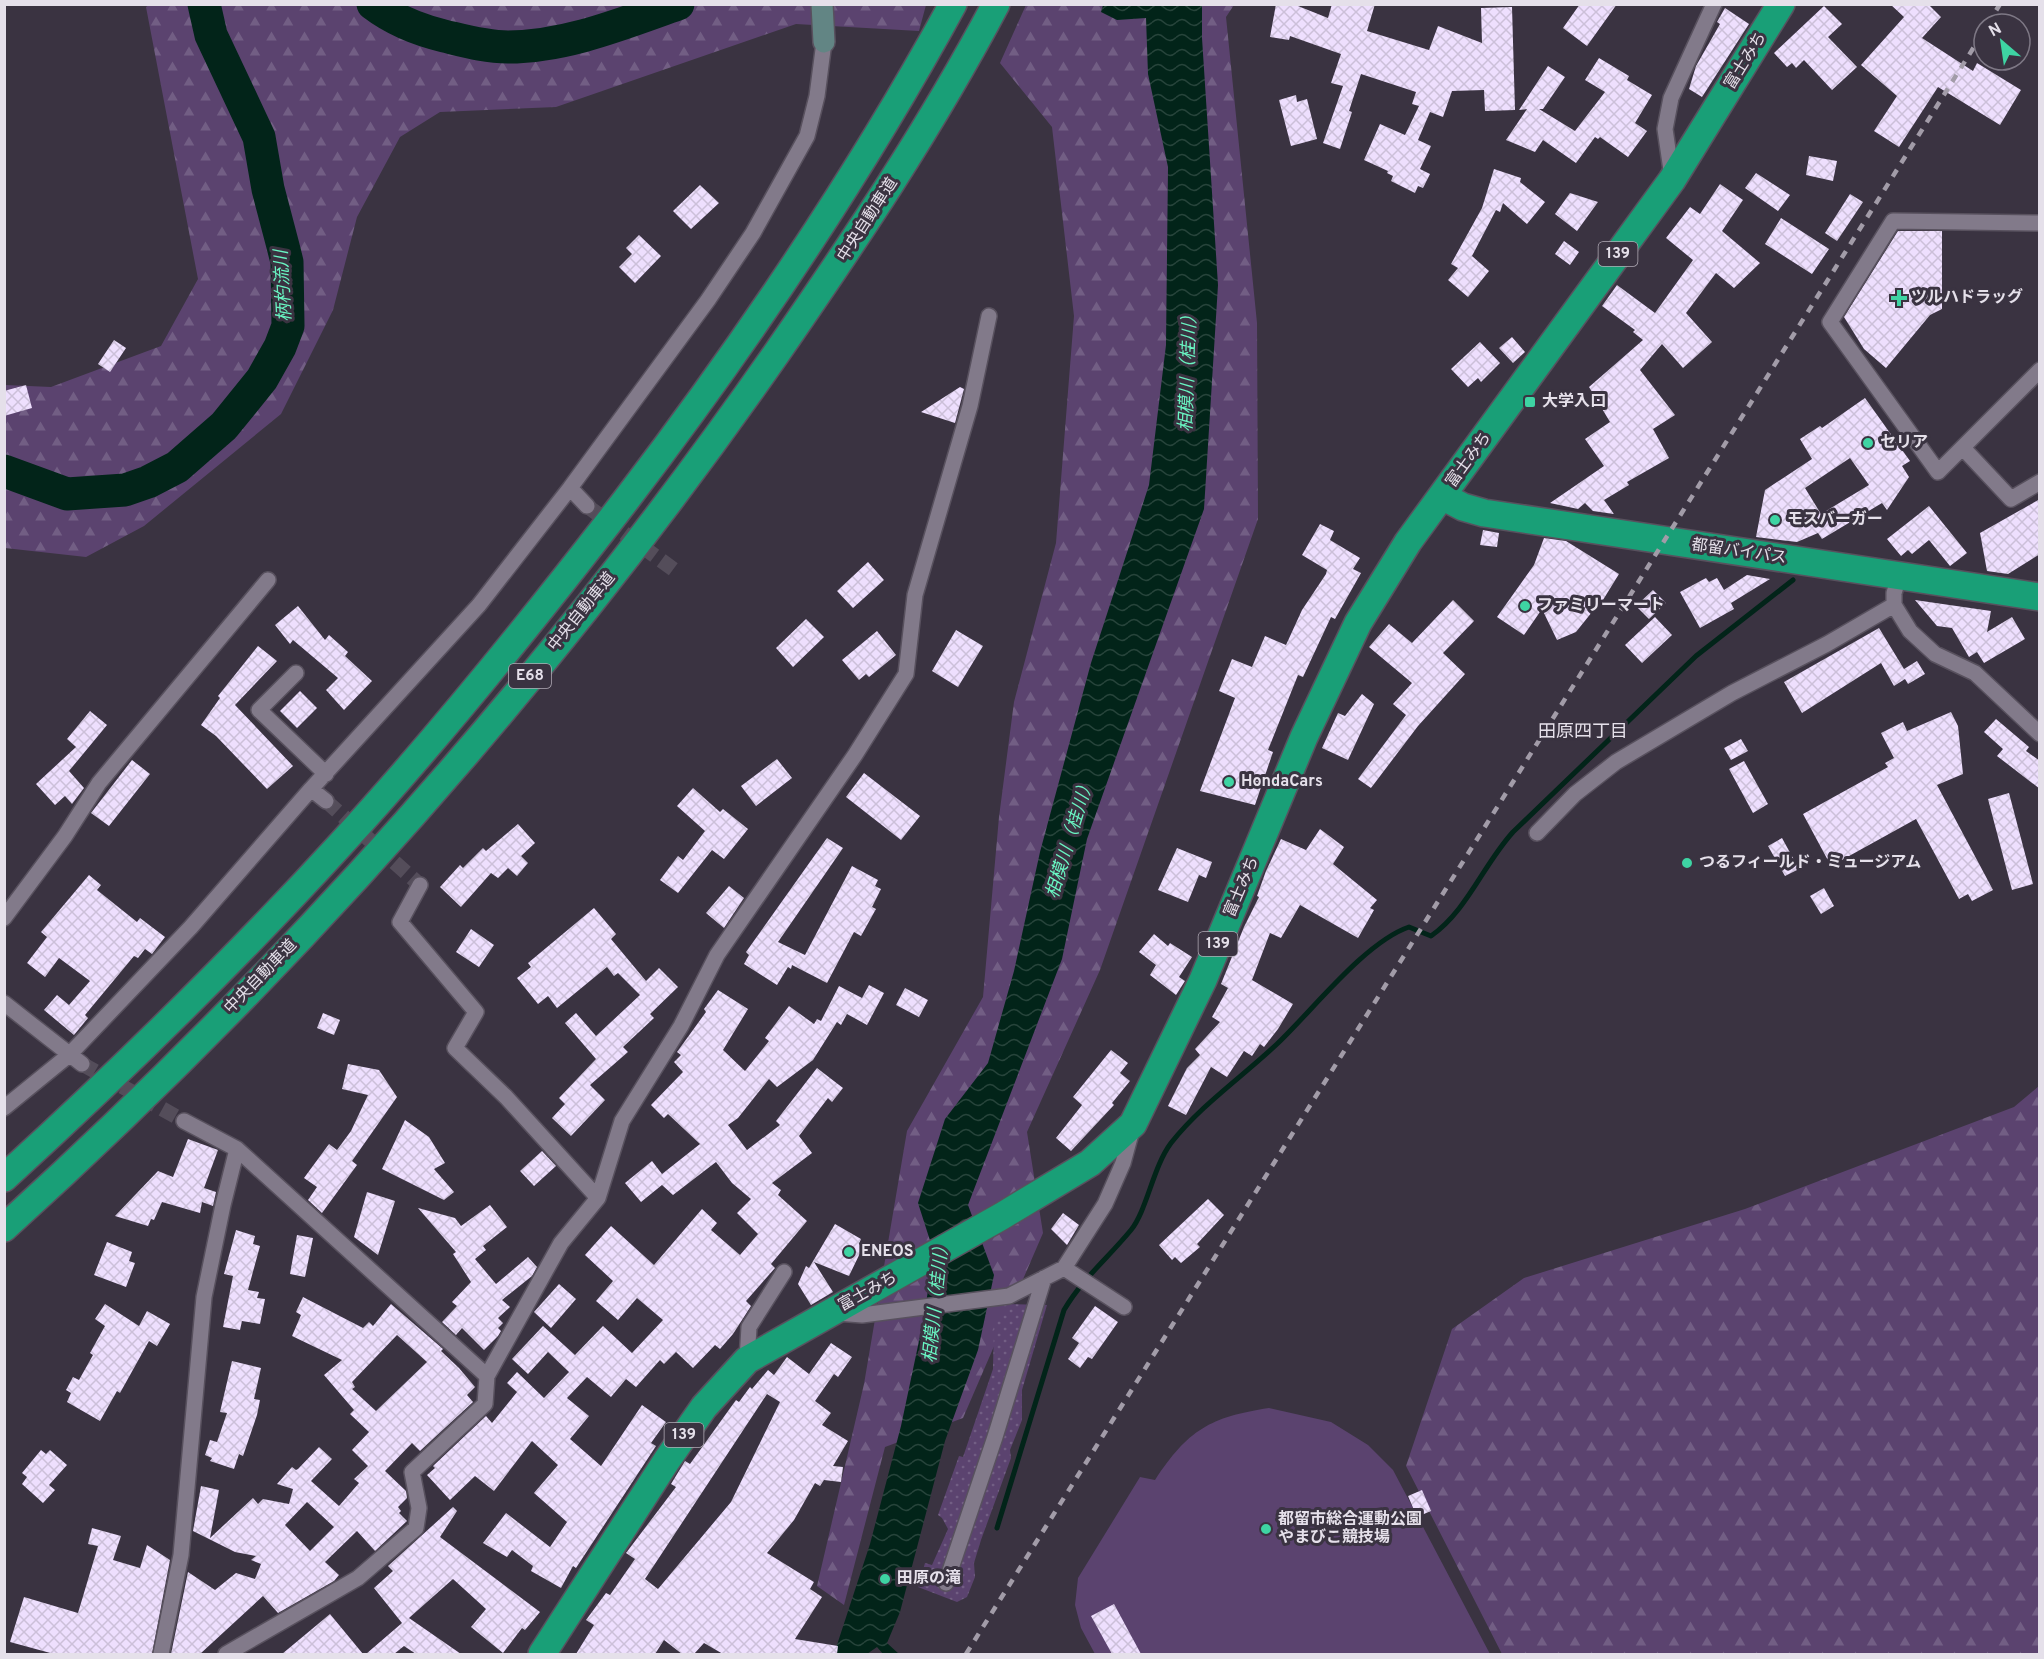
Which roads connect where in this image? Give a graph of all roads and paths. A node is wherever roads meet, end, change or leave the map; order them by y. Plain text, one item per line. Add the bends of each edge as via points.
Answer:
1 (822, 4) edge
2 (953, 4) edge
3 (996, 4) edge
4 (1714, 4) edge
5 (1781, 4) edge
6 (824, 42) joint
7 (1672, 180) junction
8 (2040, 223) edge
9 (989, 316) dead end
10 (2040, 370) edge
11 (1963, 448) junction
12 (2040, 482) edge
13 (570, 488) junction
14 (1442, 496) junction
15 (588, 506) tunnel mouth
16 (1899, 577) junction
17 (268, 580) dead end
18 (2040, 597) edge
19 (1894, 605) junction
20 (296, 673) dead end
21 (2040, 734) edge
22 (326, 774) junction
23 (311, 789) junction
24 (326, 801) tunnel mouth
25 (1537, 833) dead end
26 (420, 885) dead end
27 (4, 918) edge
28 (4, 1003) edge
29 (76, 1059) junction
30 (4, 1108) edge
31 (184, 1121) tunnel mouth
32 (1133, 1124) junction
33 (237, 1149) junction
34 (4, 1178) edge
35 (598, 1198) junction
36 (4, 1228) edge
37 (784, 1272) dead end
38 (1075, 1276) junction
39 (1044, 1278) junction
40 (1124, 1307) dead end
41 (831, 1313) junction
42 (747, 1360) junction
43 (487, 1376) junction
44 (946, 1583) dead end
45 (161, 1654) edge
46 (226, 1654) edge
47 (542, 1654) edge

1 - 6 street
2 - 34 highway, 中央自動車道 / E68 via 882,129 816,233 696,409 578,562 340,846 205,985
3 - 36 highway, 中央自動車道 / E68 via 914,150 858,236 726,425 606,584 512,699 349,885 231,1008
4 - 7 street via 1671,98 1665,129
5 - 7 highway, 富士みち / 139
6 - 13 street via 807,136 753,233
7 - 14 highway, 富士みち / 139
8 - 11 street via 1893,221 1830,322 1938,472
9 - 35 street via 970,406 915,595 906,674 717,955 681,1026 622,1120
10 - 11 street
11 - 12 street via 2011,499
13 - 15 street
13 - 22 street via 479,605
14 - 16 highway, 都留バイパス via 1484,513
14 - 32 highway, 富士みち / 139 via 1358,623 1304,737 1203,980
16 - 18 highway, 都留バイパス
16 - 19 street
17 - 27 street via 99,783
19 - 21 street via 1921,642 1935,654 1975,673
19 - 25 street via 1732,693 1616,762 1575,794
20 - 22 street via 259,710
22 - 23 street
23 - 24 street
23 - 29 street
26 - 35 street via 400,922 476,1012 455,1048 506,1097
28 - 29 street
29 - 30 street
31 - 33 street
32 - 38 street via 1123,1163
32 - 41 highway, 富士みち / 139 via 1090,1163
33 - 43 street
33 - 45 street via 204,1297 182,1555
35 - 43 street via 561,1243
37 - 42 street via 749,1327
38 - 39 street
38 - 40 street
39 - 41 street via 1009,1296 862,1315
39 - 44 street
41 - 42 highway, 富士みち / 139
42 - 47 highway, 富士みち / 139 via 704,1407 667,1460
43 - 46 street via 485,1404 412,1472 418,1508 416,1528 358,1578

